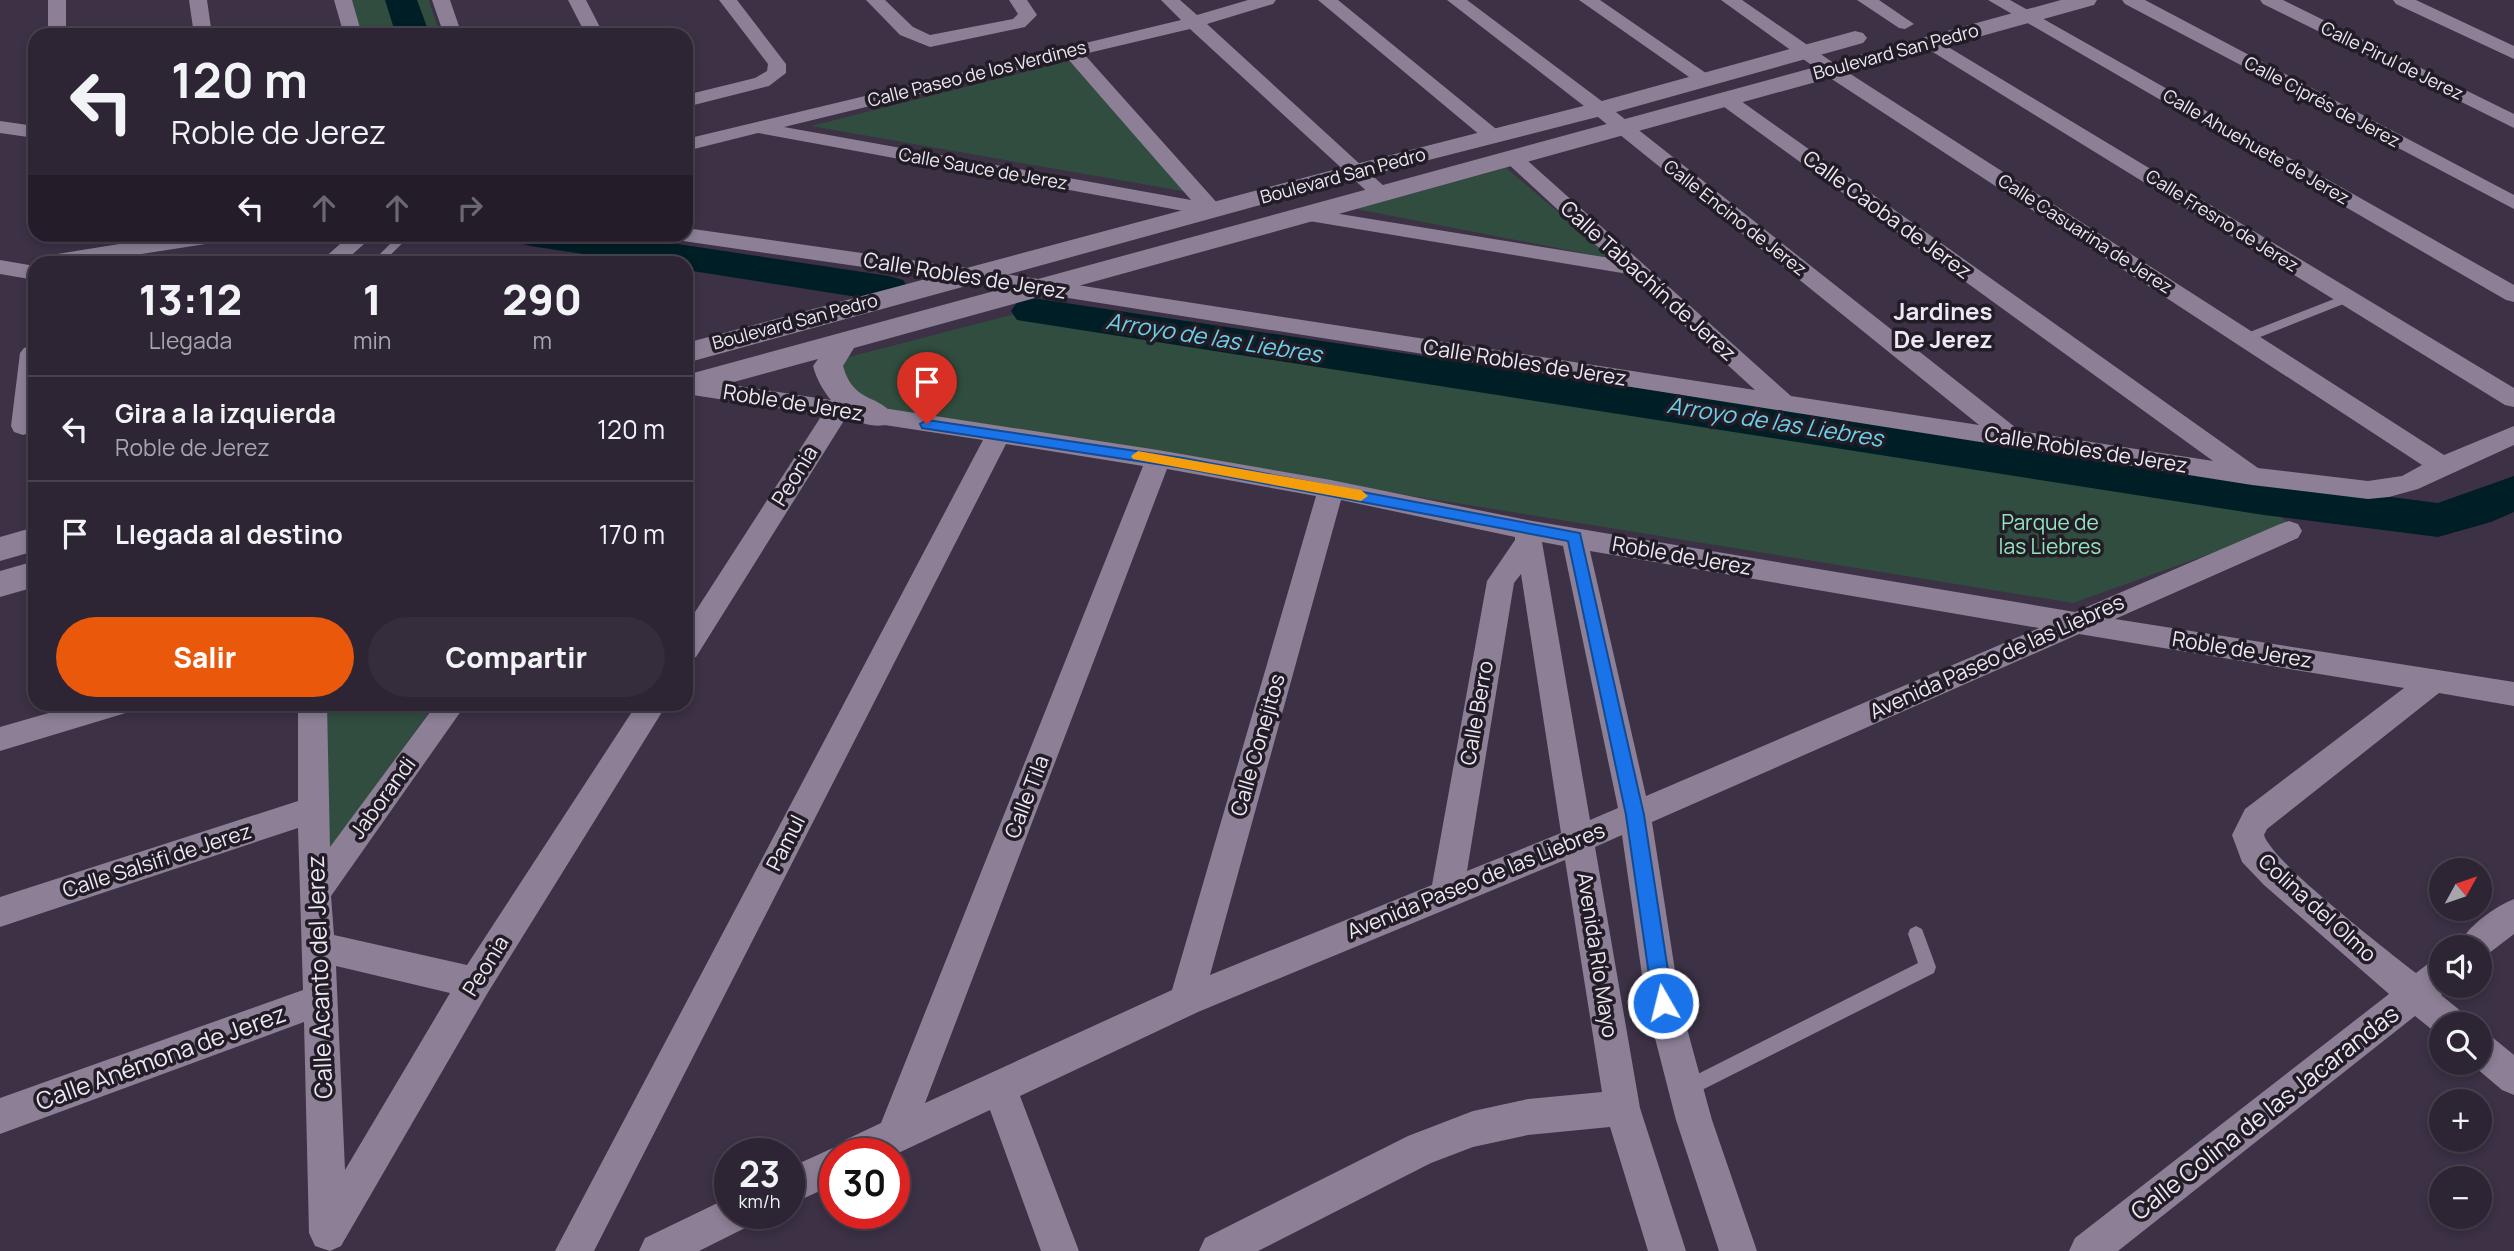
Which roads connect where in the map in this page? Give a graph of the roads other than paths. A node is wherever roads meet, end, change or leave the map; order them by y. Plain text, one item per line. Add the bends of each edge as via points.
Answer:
1 (57, 0) edge
2 (198, 0) edge
3 (343, 0) edge
4 (441, 0) edge
5 (578, 0) edge
6 (728, 0) edge
7 (875, 0) edge
8 (1018, 0) edge
9 (1170, 0) edge
10 (1267, 0) edge
11 (1327, 0) edge
12 (1456, 0) edge
13 (1588, 0) edge
14 (1730, 0) edge
15 (1866, 0) edge
16 (1999, 0) edge
17 (2086, 0) edge
18 (2131, 0) edge
19 (2269, 0) edge
20 (2402, 0) edge
21 (1974, 6) dead end
22 (2026, 16) junction
23 (1916, 21) joint
24 (1195, 22) junction
25 (57, 28) edge
26 (201, 28) edge
27 (351, 28) edge
28 (451, 28) edge
29 (592, 28) edge
30 (1930, 42) junction
31 (1072, 51) junction
32 (1805, 51) junction
33 (2514, 53) edge
34 (1830, 69) junction
35 (1706, 80) junction
36 (693, 99) edge
37 (1727, 100) junction
38 (1600, 109) junction
39 (2514, 122) edge
40 (0, 127) edge
41 (754, 128) junction
42 (1622, 129) junction
43 (28, 131) edge
44 (1494, 137) junction
45 (693, 143) edge
46 (1512, 158) junction
47 (1357, 171) junction
48 (1379, 192) junction
49 (2514, 203) edge
50 (1212, 210) junction
51 (1303, 214) junction
52 (693, 236) edge
53 (175, 242) edge
54 (355, 242) edge
55 (398, 242) edge
56 (88, 256) edge
57 (338, 256) edge
58 (383, 256) edge
59 (28, 266) edge
60 (1631, 268) junction
61 (4, 269) edge
62 (28, 272) edge
63 (958, 278) junction
64 (1029, 290) junction
65 (2514, 295) edge
66 (2347, 298) junction
67 (2246, 338) junction
68 (845, 340) junction
69 (693, 351) edge
70 (28, 376) edge
71 (693, 383) edge
72 (693, 386) edge
73 (2514, 399) edge
74 (1785, 404) junction
75 (838, 410) junction
76 (879, 417) junction
77 (19, 427) edge
78 (998, 435) junction
79 (2514, 435) edge
80 (2013, 438) junction
81 (1158, 459) junction
82 (2442, 466) junction
83 (2252, 476) junction
84 (1331, 489) junction
85 (2289, 531) dead end
86 (1528, 536) junction
87 (1574, 537) junction
88 (28, 541) edge
89 (0, 549) edge
90 (28, 576) edge
91 (0, 584) edge
92 (2075, 623) junction
93 (693, 638) edge
94 (2434, 681) junction
95 (2514, 694) edge
96 (95, 711) edge
97 (312, 711) edge
98 (447, 711) edge
99 (648, 711) edge
100 (0, 739) edge
101 (315, 809) junction
102 (1635, 815) junction
103 (1578, 840) junction
104 (1447, 891) junction
105 (315, 893) junction
106 (0, 912) edge
107 (2514, 914) edge
108 (1916, 934) dead end
109 (2489, 935) edge
110 (317, 946) junction
111 (475, 983) junction
112 (2429, 984) edge
113 (321, 1000) junction
114 (1186, 1001) junction
115 (2492, 1060) edge
116 (2514, 1079) edge
117 (999, 1087) junction
118 (1686, 1089) junction
119 (1622, 1108) junction
120 (0, 1116) edge
121 (895, 1135) junction
122 (889, 1138) edge
123 (714, 1224) edge
124 (330, 1242) edge
125 (574, 1251) edge
126 (658, 1251) edge
127 (1060, 1251) edge
128 (1219, 1251) edge
129 (1667, 1251) edge
130 (1738, 1251) edge
131 (2088, 1251) edge

1 - 25 street
2 - 26 street
3 - 27 street
4 - 28 street
5 - 29 street
6 - 36 street via 777,64 776,73 761,82
7 - 8 street via 906,33 930,41 1019,23 1028,15
9 - 24 street
10 - 24 street, Calle Paseo de los Verdines
11 - 44 street
12 - 38 street, Calle Encino de Jerez
13 - 35 street
14 - 32 street, Calle Casuarina de Jerez
15 - 23 street
16 - 21 street, Boulevard San Pedro
16 - 22 street, Calle Ahuehuete de Jerez
17 - 22 street, Boulevard San Pedro
18 - 49 street, Calle Ciprés de Jerez
19 - 39 street, Calle Pirul de Jerez
20 - 33 street
22 - 30 street, Boulevard San Pedro
22 - 65 street, Calle Ahuehuete de Jerez
23 - 32 street, Boulevard San Pedro
24 - 31 street, Calle Paseo de los Verdines
24 - 47 street
30 - 34 street, Boulevard San Pedro
30 - 66 street, Calle Fresno de Jerez
31 - 41 street, Calle Paseo de los Verdines
31 - 50 street
32 - 34 street, Calle Casuarina de Jerez
32 - 35 street, Boulevard San Pedro
34 - 37 street, Boulevard San Pedro
34 - 67 street, Calle Casuarina de Jerez
35 - 38 street, Boulevard San Pedro
37 - 42 street, Boulevard San Pedro
37 - 83 street, Calle Caoba de Jerez
38 - 42 street, Calle Encino de Jerez
38 - 44 street, Boulevard San Pedro
40 - 43 street
41 - 45 street, Calle Paseo de los Verdines
41 - 50 street, Calle Sauce de Jerez
42 - 46 street, Boulevard San Pedro
42 - 80 street, Calle Encino de Jerez
44 - 47 street, Boulevard San Pedro
46 - 48 street, Boulevard San Pedro
46 - 60 street, Calle Tabachín de Jerez
47 - 48 street
47 - 50 street, Boulevard San Pedro
48 - 51 street, Boulevard San Pedro
50 - 63 street, Boulevard San Pedro
51 - 60 street
51 - 64 street, Boulevard San Pedro
52 - 63 street, Calle Robles de Jerez
53 - 56 street
54 - 57 street
55 - 58 lane
59 - 61 street
60 - 74 street, Calle Tabachín de Jerez
61 - 62 street
63 - 64 street, Calle Robles de Jerez
63 - 69 street, Boulevard San Pedro
64 - 68 street, Boulevard San Pedro
64 - 74 street, Calle Robles de Jerez
66 - 67 lane
66 - 73 street, Calle Fresno de Jerez
67 - 82 street, Calle Casuarina de Jerez
68 - 71 street, Boulevard San Pedro
68 - 76 street via 828,366 831,381 843,399
70 - 77 street
72 - 75 street, Roble de Jerez
74 - 80 street, Calle Robles de Jerez
75 - 76 street, Roble de Jerez
75 - 93 street, Peonia
76 - 78 street, Roble de Jerez
78 - 81 street, Roble de Jerez
78 - 125 street, Pamul
79 - 82 street, Calle Robles de Jerez
80 - 83 street, Calle Robles de Jerez
81 - 84 street, Roble de Jerez
81 - 121 street, Calle Tila
82 - 83 street, Calle Robles de Jerez via 2409,483 2368,490
84 - 86 street, Roble de Jerez
84 - 114 street, Calle Conejitos
85 - 92 street, Avenida Paseo de las Liebres
86 - 87 street, Roble de Jerez
86 - 103 street, Avenida Río Mayo
86 - 104 street, Calle Berro via 1501,581
87 - 92 street, Roble de Jerez
87 - 102 street
88 - 89 street
90 - 91 street
92 - 94 street, Roble de Jerez
92 - 102 street, Avenida Paseo de las Liebres
94 - 95 street, Roble de Jerez
94 - 112 street, Colina del Olmo via 2256,820 2248,835 2253,852 2275,875
96 - 100 street
97 - 101 street, Calle Acanto del Jerez
98 - 105 street, Jaborandi
99 - 111 street, Peonia
101 - 105 street, Calle Acanto del Jerez
101 - 106 street, Calle Salsifi de Jerez
102 - 103 street, Avenida Paseo de las Liebres
102 - 118 street via 1663,1003
103 - 104 street, Avenida Paseo de las Liebres
103 - 119 street, Avenida Río Mayo
104 - 114 street, Avenida Paseo de las Liebres
105 - 110 street, Calle Acanto del Jerez
107 - 109 street
108 - 118 lane via 1928,967
110 - 111 street
110 - 113 street, Calle Acanto del Jerez
111 - 124 street, Peonia
112 - 131 street, Calle Colina de las Jacarandas
113 - 120 street, Calle Anémona de Jerez
113 - 124 street, Calle Acanto del Jerez
114 - 117 street, Avenida Paseo de las Liebres
115 - 116 street
117 - 121 street, Avenida Paseo de las Liebres
117 - 127 street
118 - 130 street
119 - 128 street via 1528,1117 1473,1129 1421,1149
119 - 129 street, Avenida Río Mayo
121 - 122 street, Avenida Paseo de las Liebres
123 - 126 street

